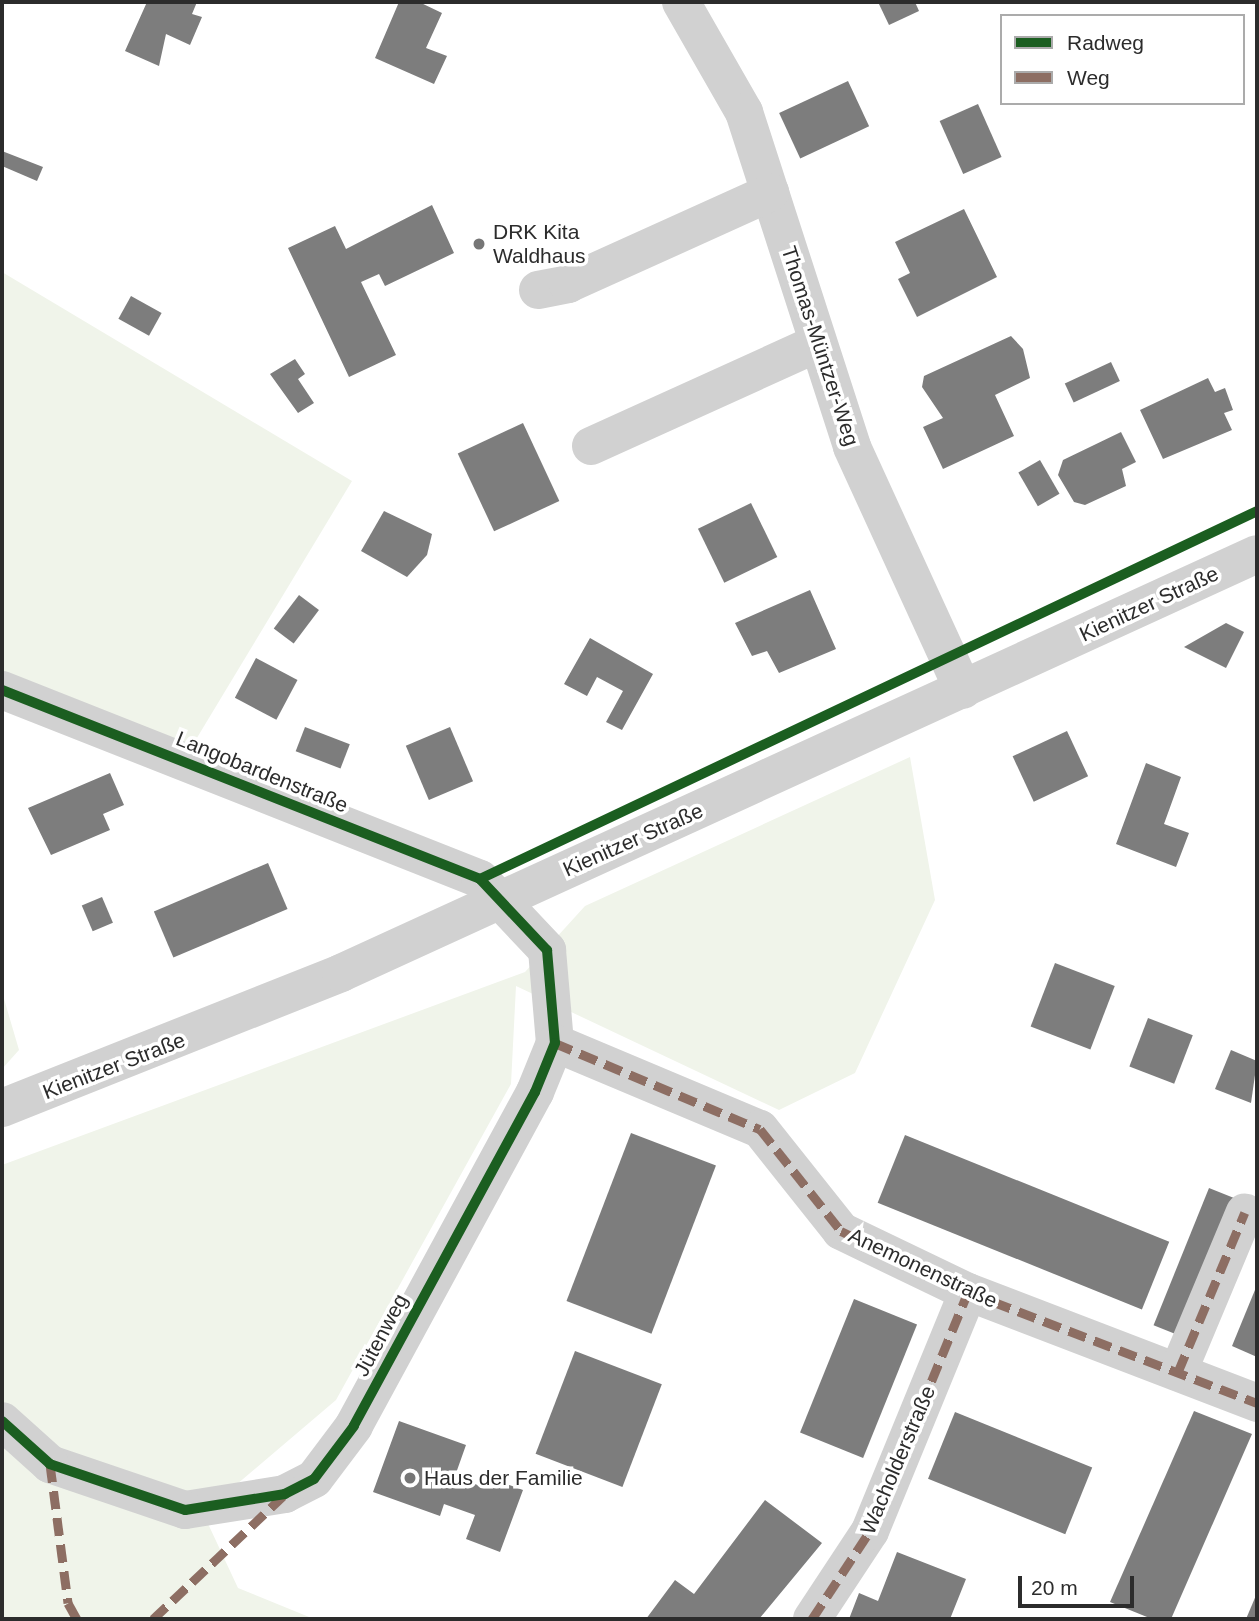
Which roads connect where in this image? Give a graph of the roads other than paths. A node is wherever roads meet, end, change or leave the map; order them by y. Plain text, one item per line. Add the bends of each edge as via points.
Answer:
1 (681, 2) edge
2 (770, 193) junction
3 (538, 290) dead end
4 (818, 343) junction
5 (591, 446) dead end
6 (1257, 554) edge
7 (2, 690) edge
8 (963, 690) junction
9 (504, 899) junction
10 (555, 1043) junction
11 (2, 1108) edge
12 (1245, 1212) dead end
13 (968, 1292) junction
14 (1178, 1372) junction
15 (1257, 1403) edge
16 (2, 1421) edge
17 (812, 1619) edge

1 - 2 street, Thomas-Müntzer-Weg via 744,112
2 - 3 street via 568,284
2 - 4 street, Thomas-Müntzer-Weg
4 - 5 street
4 - 8 street, Thomas-Müntzer-Weg via 852,447
6 - 8 street, Kienitzer Straße
7 - 9 street, Langobardenstraße via 480,879
8 - 9 street, Kienitzer Straße
9 - 10 street, Jütenweg via 547,950
9 - 11 street, Kienitzer Straße via 192,1037
10 - 13 street, Anemonenstraße via 760,1129 841,1231
10 - 16 street, Jütenweg via 535,1092 354,1426 314,1479 285,1494 185,1510 50,1464
12 - 14 street
13 - 14 street, Anemonenstraße
13 - 17 street, Wacholderstraße via 870,1531
14 - 15 street, Anemonenstraße

